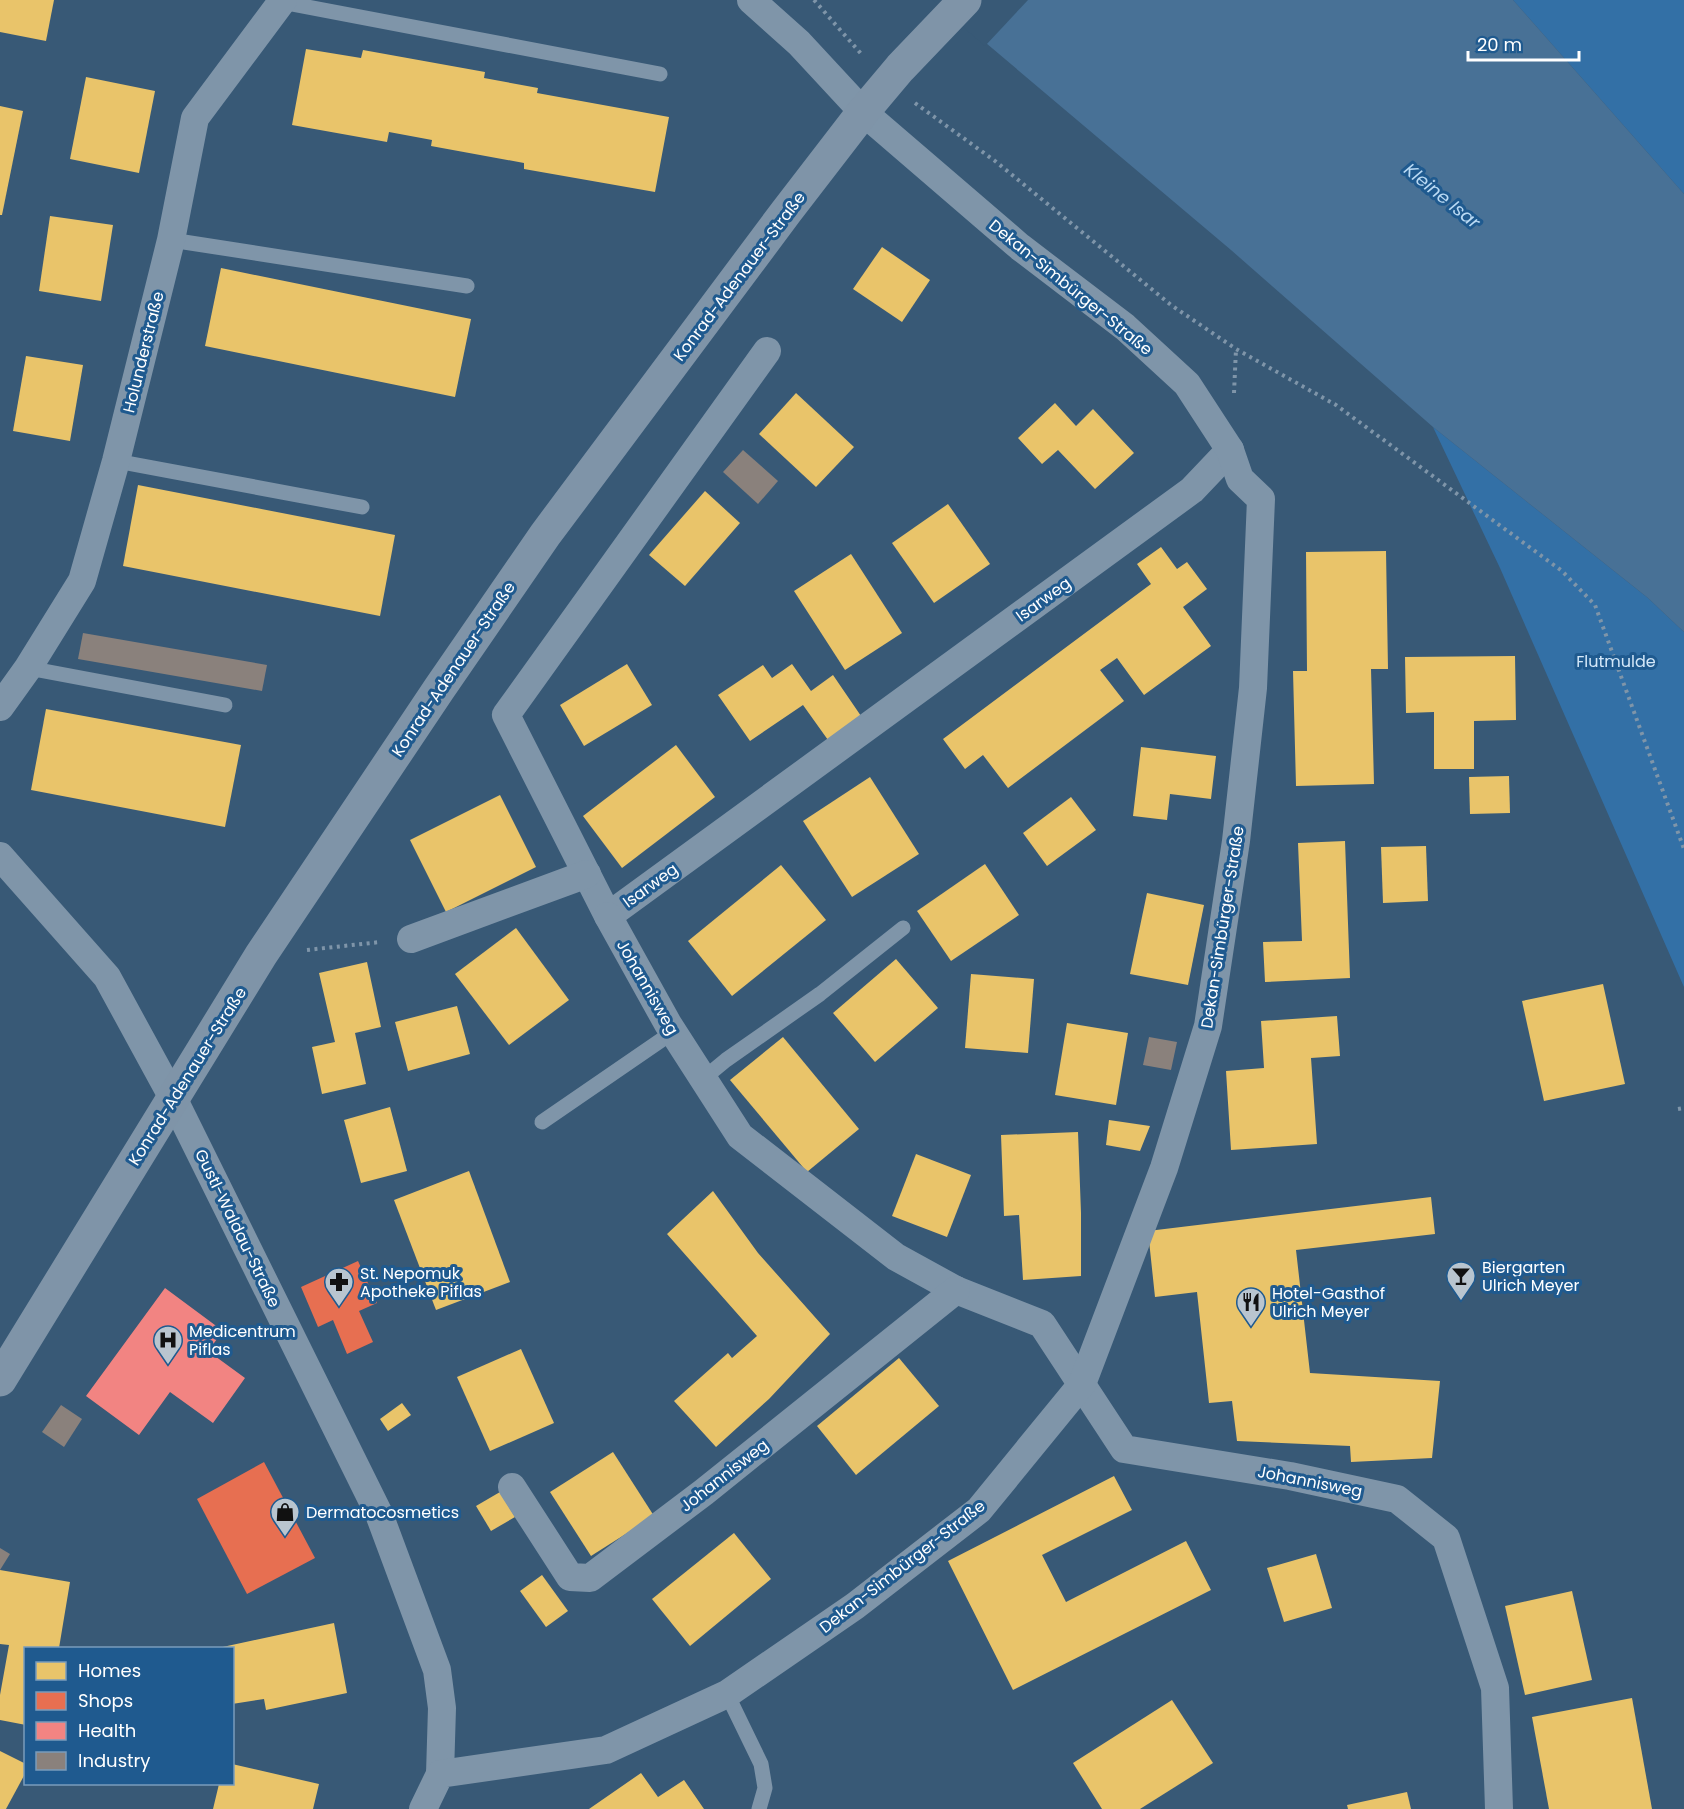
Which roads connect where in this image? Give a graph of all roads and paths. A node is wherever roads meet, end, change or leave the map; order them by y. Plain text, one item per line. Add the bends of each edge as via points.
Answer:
1 (751, 0) edge
2 (814, 0) edge
3 (965, 0) edge
4 (282, 1) edge
5 (660, 74) dead end
6 (887, 82) junction
7 (863, 112) junction
8 (171, 240) junction
9 (467, 286) dead end
10 (767, 351) dead end
11 (1230, 450) junction
12 (116, 461) junction
13 (362, 507) dead end
14 (28, 668) junction
15 (225, 705) dead end
16 (0, 707) edge
17 (1684, 849) edge
18 (0, 856) edge
19 (586, 874) junction
20 (608, 916) junction
21 (903, 928) dead end
22 (411, 939) joint
23 (261, 955) junction
24 (673, 1032) junction
25 (703, 1079) junction
26 (173, 1098) junction
27 (1684, 1108) edge
28 (1678, 1109) dead end
29 (542, 1122) dead end
30 (956, 1290) junction
31 (0, 1380) edge
32 (1082, 1384) junction
33 (512, 1486) dead end
34 (727, 1694) junction
35 (440, 1774) junction
36 (423, 1809) edge
37 (759, 1809) edge
38 (1499, 1809) edge

1 - 7 street, Dekan-Simbürger-Straße via 799,43
2 - 6 path
3 - 6 main road, Konrad-Adenauer-Straße
4 - 5 lane
4 - 8 street, Holunderstraße via 195,118
6 - 7 main road, Konrad-Adenauer-Straße
6 - 17 path via 995,160 1171,305 1236,349 1336,405 1562,571 1595,605
7 - 11 street, Dekan-Simbürger-Straße via 1020,247 1125,327 1187,384
7 - 23 main road, Konrad-Adenauer-Straße via 545,535
8 - 9 lane
8 - 12 street, Holunderstraße
10 - 19 street, Isarweg via 506,716
11 - 20 street, Isarweg via 1192,490
11 - 32 street, Dekan-Simbürger-Straße via 1240,479 1262,499 1253,688 1236,841 1208,1026 1164,1168
12 - 13 lane
12 - 14 street, Holunderstraße via 82,581
14 - 15 lane
14 - 16 street, Holunderstraße
18 - 26 street, Gustl-Waldau-Straße via 107,976
19 - 20 street, Isarweg
19 - 22 street
20 - 24 street, Johannisweg
21 - 25 lane
22 - 23 path
23 - 26 main road, Konrad-Adenauer-Straße
24 - 25 street, Johannisweg
24 - 29 lane
25 - 30 street, Johannisweg via 740,1136 896,1257
26 - 31 main road, Konrad-Adenauer-Straße
26 - 35 street, Gustl-Waldau-Straße via 379,1514 437,1670 442,1708
27 - 28 path
30 - 32 street, Johannisweg via 1042,1324
30 - 33 street, Johannisweg via 590,1578 570,1577
32 - 34 street, Dekan-Simbürger-Straße via 979,1510 855,1606
32 - 38 street, Johannisweg via 1124,1449 1290,1476 1397,1499 1446,1538 1495,1688
34 - 35 street, Dekan-Simbürger-Straße via 606,1750
34 - 37 lane via 761,1764 765,1788
35 - 36 street

